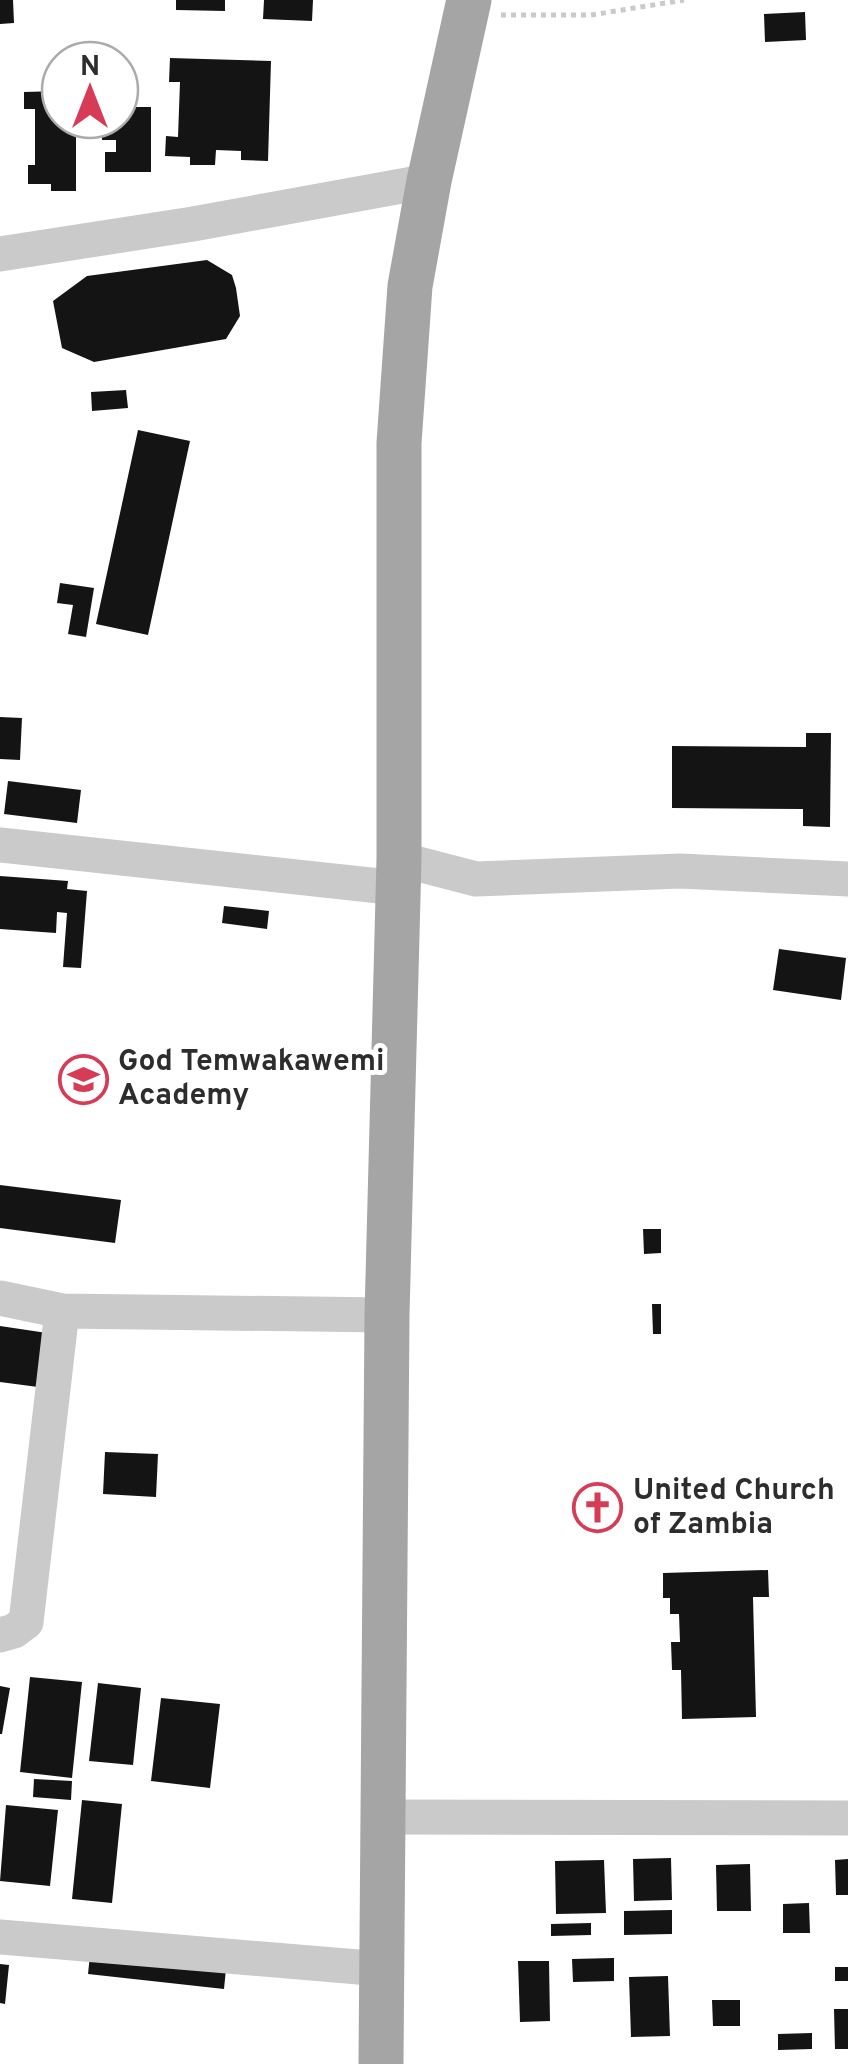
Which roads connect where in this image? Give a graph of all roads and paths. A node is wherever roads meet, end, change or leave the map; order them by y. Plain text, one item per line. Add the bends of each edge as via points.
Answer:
1 (684, 0) edge
2 (466, 7) edge
3 (429, 181) junction
4 (0, 254) edge
5 (0, 845) edge
6 (398, 874) junction
7 (848, 879) edge
8 (0, 1298) edge
9 (62, 1311) junction
10 (387, 1315) junction
11 (0, 1635) edge
12 (382, 1817) junction
13 (848, 1818) edge
14 (0, 1936) edge
15 (382, 1969) junction
16 (381, 2064) edge

1 - 2 path via 592,14
2 - 3 main road
3 - 4 street
3 - 6 main road via 410,286 399,443
5 - 6 street
6 - 7 street via 476,879 680,871
6 - 10 main road
8 - 9 street
9 - 10 street
9 - 11 street via 26,1622
10 - 12 main road
12 - 13 street
12 - 15 main road
14 - 15 street
15 - 16 main road

